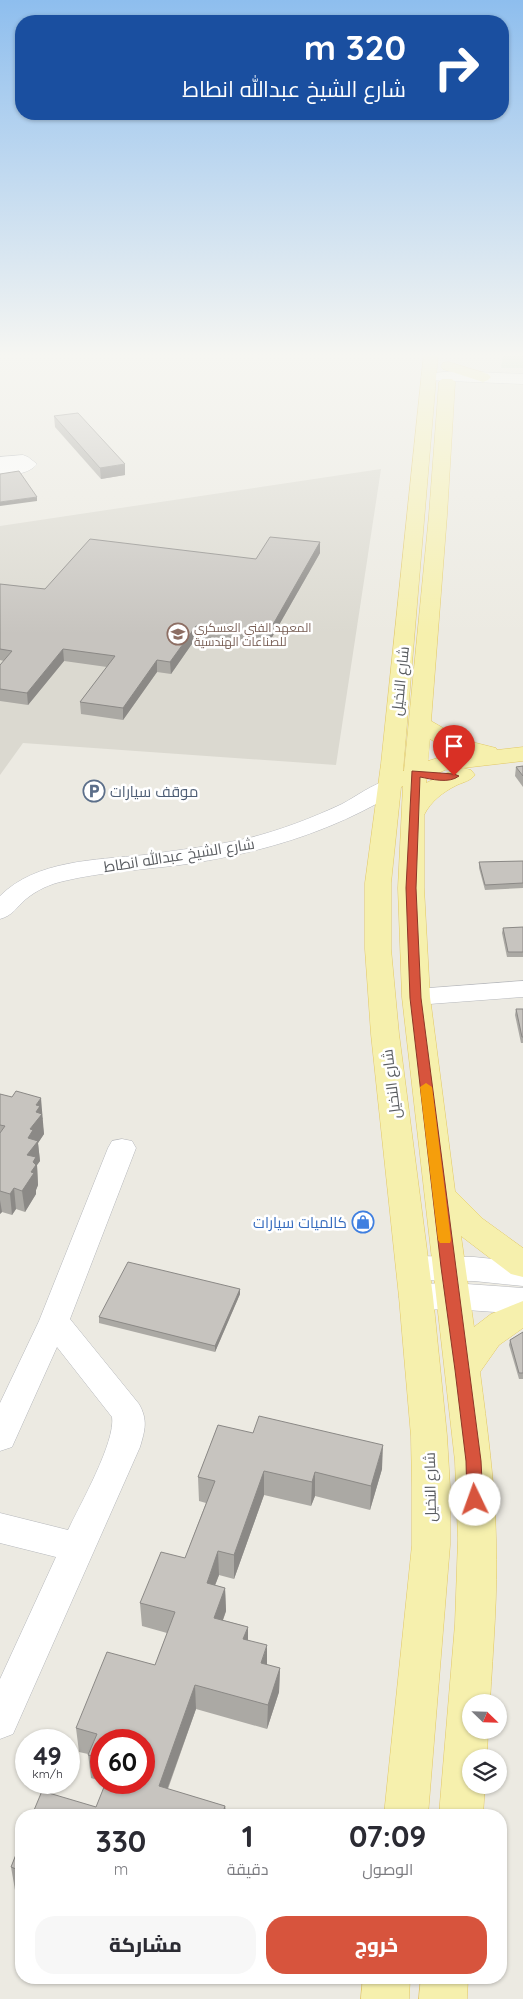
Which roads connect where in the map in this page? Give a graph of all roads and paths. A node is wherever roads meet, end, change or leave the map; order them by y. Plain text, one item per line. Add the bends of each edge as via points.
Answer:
1 (435, 447) edge
2 (438, 447) edge
3 (10, 463) edge
4 (0, 471) edge
5 (421, 724) junction
6 (518, 757) edge
7 (399, 775) junction
8 (463, 775) junction
9 (412, 815) junction
10 (0, 911) edge
11 (523, 989) edge
12 (416, 998) junction
13 (122, 1148) dead end
14 (439, 1193) junction
15 (523, 1265) edge
16 (523, 1274) edge
17 (414, 1282) junction
18 (450, 1282) junction
19 (523, 1301) edge
20 (523, 1314) edge
21 (54, 1321) junction
22 (463, 1370) junction
23 (0, 1438) edge
24 (0, 1528) edge
25 (78, 1547) junction
26 (0, 1721) edge
27 (407, 1809) edge
28 (461, 1809) edge
29 (386, 1984) edge
30 (444, 1984) edge
31 (385, 1999) edge
32 (442, 1999) edge

1 - 7 main road, شارع النخيل
2 - 5 main road, شارع النخيل
3 - 4 street
5 - 6 main road via 456,745
5 - 7 main road, شارع النخيل
6 - 7 main road, شارع الشيخ عبدالله انطاط via 441,764
6 - 8 main road
7 - 8 main road
7 - 9 main road, شارع النخيل
7 - 10 main road, شارع الشيخ عبدالله انطاط via 352,809 330,820 277,838 207,854 52,876 24,888
7 - 17 main road, شارع النخيل via 378,883 378,949
8 - 9 main road via 429,791
9 - 12 main road, شارع النخيل via 411,888
11 - 12 street
12 - 14 main road, شارع النخيل
13 - 21 street
14 - 15 main road via 472,1227
14 - 18 main road, شارع النخيل
16 - 18 main road
17 - 18 main road
17 - 27 main road, شارع النخيل via 428,1436 430,1545
18 - 19 main road
18 - 22 main road, شارع النخيل
20 - 22 main road via 483,1338
21 - 23 street
21 - 25 street via 130,1420 123,1447
22 - 28 main road, شارع النخيل via 477,1539 475,1624
24 - 25 street
25 - 26 street
29 - 31 main road
30 - 32 main road

